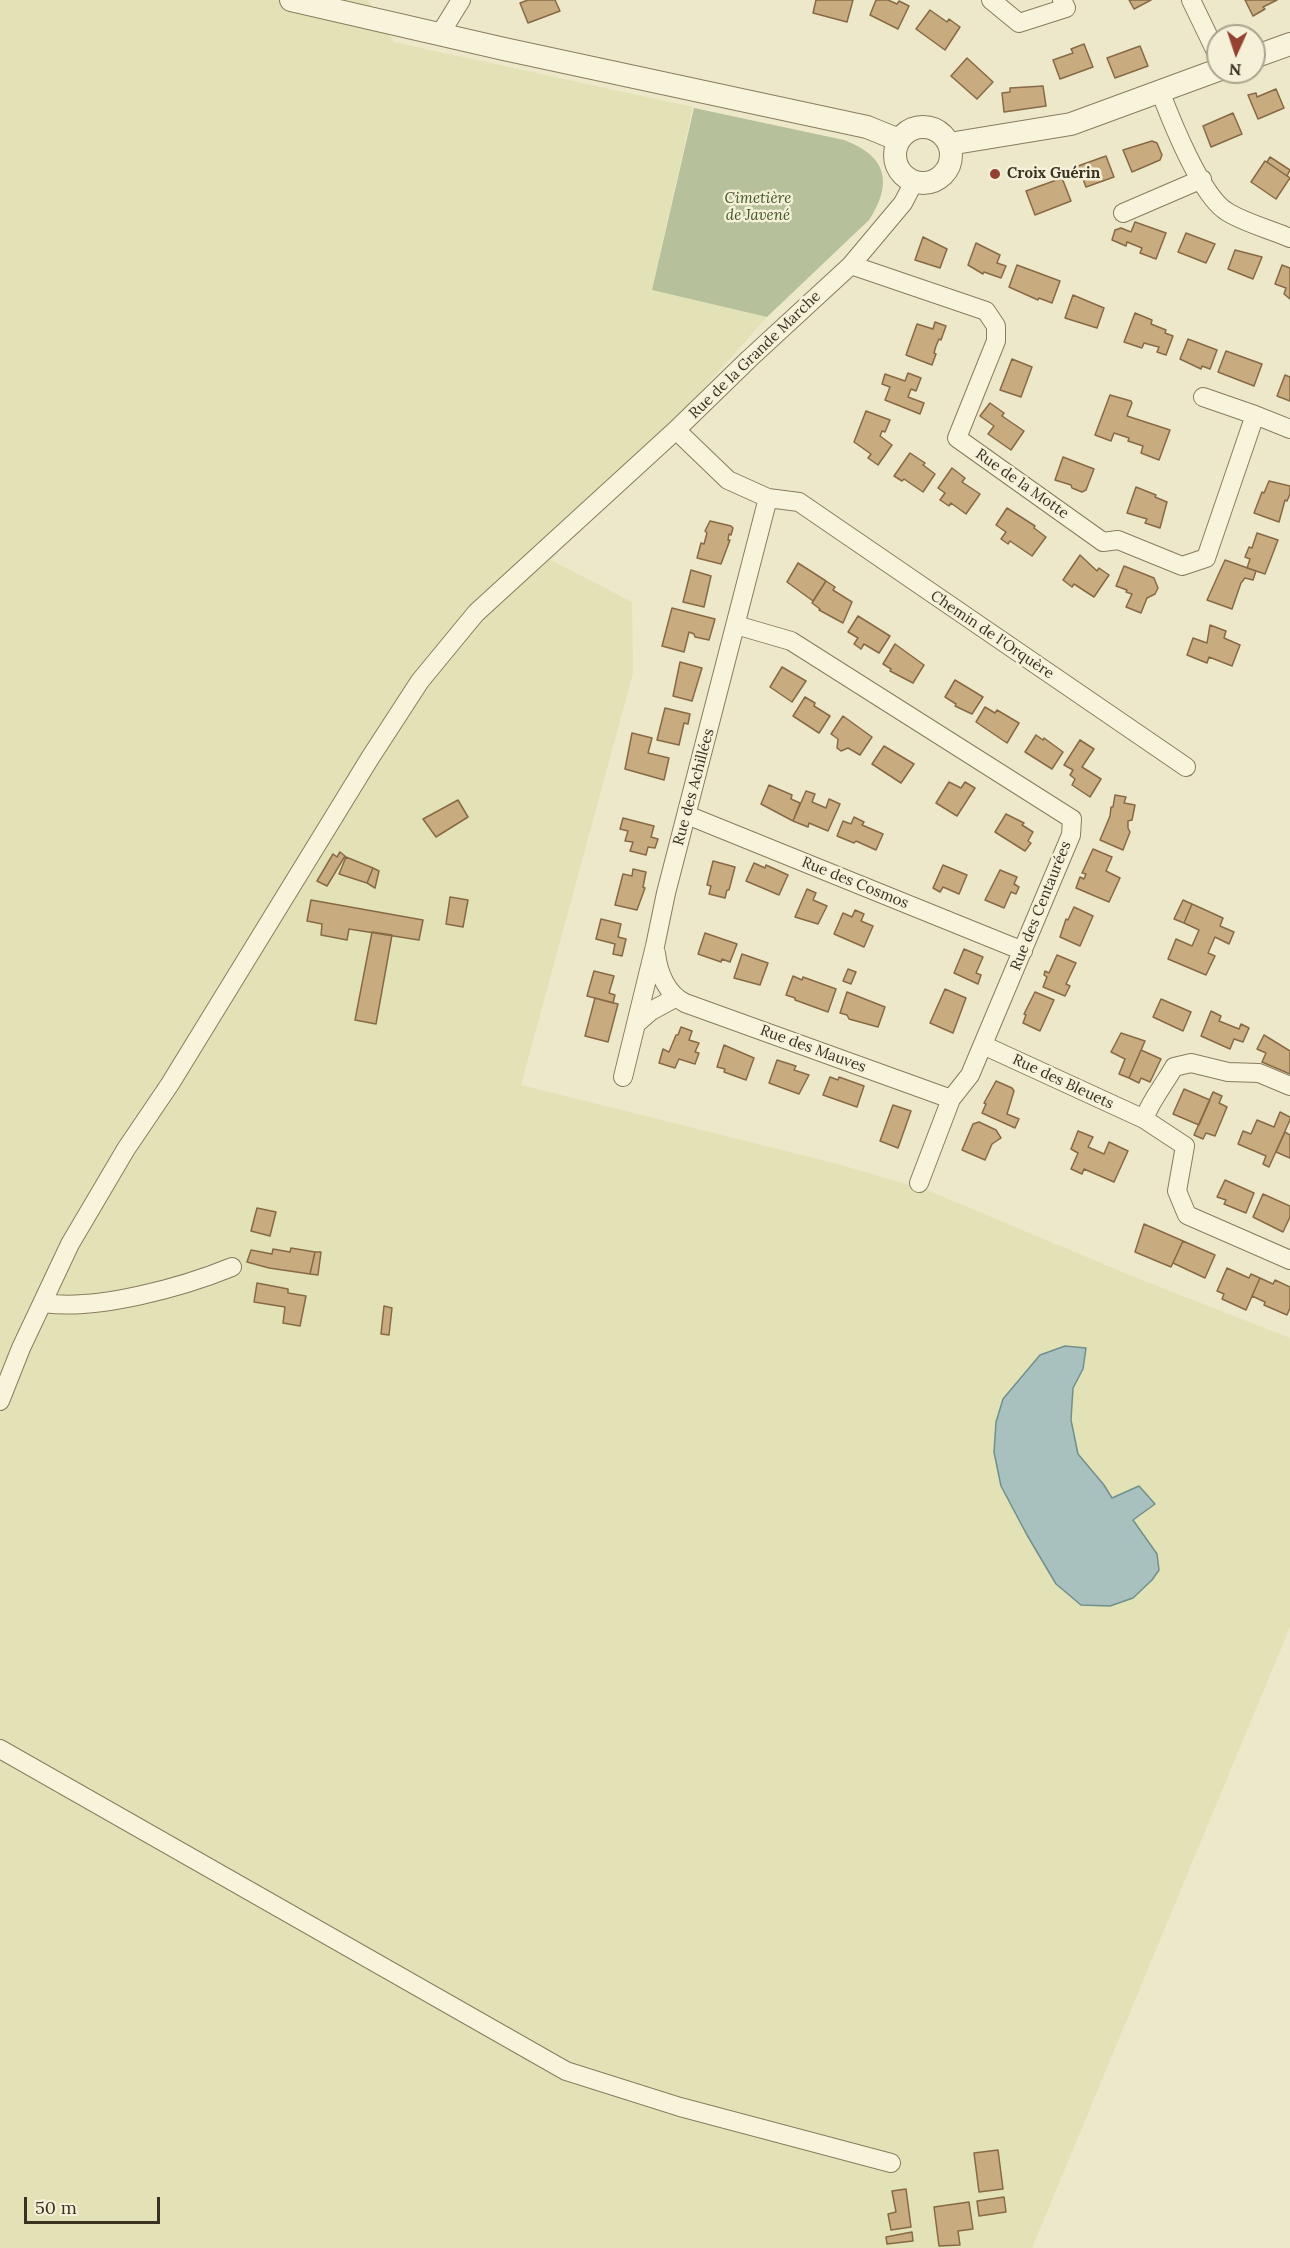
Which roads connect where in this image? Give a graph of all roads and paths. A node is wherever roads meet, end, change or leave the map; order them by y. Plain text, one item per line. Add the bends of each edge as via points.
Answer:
1 (291, 0) edge
2 (460, 0) edge
3 (991, 0) edge
4 (1062, 0) edge
5 (1191, 0) edge
6 (344, 6) edge
7 (1206, 31) edge
8 (440, 34) junction
9 (1290, 44) edge
10 (1266, 53) edge
11 (1206, 74) edge
12 (1160, 91) junction
13 (899, 140) junction
14 (949, 144) junction
15 (1202, 179) junction
16 (914, 182) junction
17 (1123, 213) dead end
18 (1290, 238) edge
19 (851, 265) junction
20 (1203, 397) dead end
21 (1255, 415) junction
22 (1290, 429) edge
23 (676, 430) junction
24 (768, 498) junction
25 (736, 625) junction
26 (1186, 767) dead end
27 (687, 815) junction
28 (656, 946) junction
29 (1023, 951) junction
30 (675, 998) junction
31 (636, 1024) junction
32 (983, 1045) junction
33 (622, 1077) dead end
34 (1290, 1086) edge
35 (951, 1099) junction
36 (1144, 1119) junction
37 (919, 1183) dead end
38 (1290, 1260) edge
39 (232, 1267) dead end
40 (44, 1303) junction
41 (0, 1401) edge
42 (0, 1749) edge
43 (891, 2163) dead end

1 - 6 street
2 - 8 street
3 - 4 street via 1019,23 1066,8
5 - 7 street
6 - 8 street
8 - 13 street via 867,127
9 - 10 street
11 - 12 street
12 - 14 street via 1071,124
12 - 15 street
13 - 14 street via 913,129 930,128
13 - 16 street via 897,165
14 - 16 street via 951,161 943,175 933,181
15 - 17 street
15 - 18 street via 1226,211
16 - 19 street, Rue de la Grande Marche via 903,203
19 - 21 street, Rue de la Motte via 986,311 996,326 996,341 957,438 1103,542 1118,540 1182,566 1206,558
19 - 23 street, Rue de la Grande Marche
20 - 21 street
21 - 22 street
23 - 24 street via 728,480
23 - 40 street, Rue de la Grande Marche via 476,613 420,681 126,1149 70,1244
24 - 25 street, Rue des Achillées
24 - 26 street, Chemin de l'Orquère via 799,502
25 - 27 street, Rue des Achillées
25 - 29 street, Rue des Centaurées via 791,641 1072,819 1071,835
27 - 28 street, Rue des Achillées
27 - 29 street, Rue des Cosmos
28 - 30 street via 658,968
28 - 31 street, Rue des Achillées
29 - 32 street, Rue des Centaurées
30 - 31 street
30 - 35 street, Rue des Mauves
31 - 33 street, Rue des Achillées
32 - 35 street, Rue des Centaurées via 970,1075
32 - 36 street, Rue des Bleuets
34 - 36 street via 1259,1073 1228,1072 1191,1063 1174,1067
35 - 37 street, Rue des Centaurées
36 - 38 street, Rue des Bleuets via 1185,1146 1177,1191 1187,1215
39 - 40 street via 194,1282 123,1298 64,1306
40 - 41 street, Rue de la Grande Marche
42 - 43 street via 566,2071 680,2107

